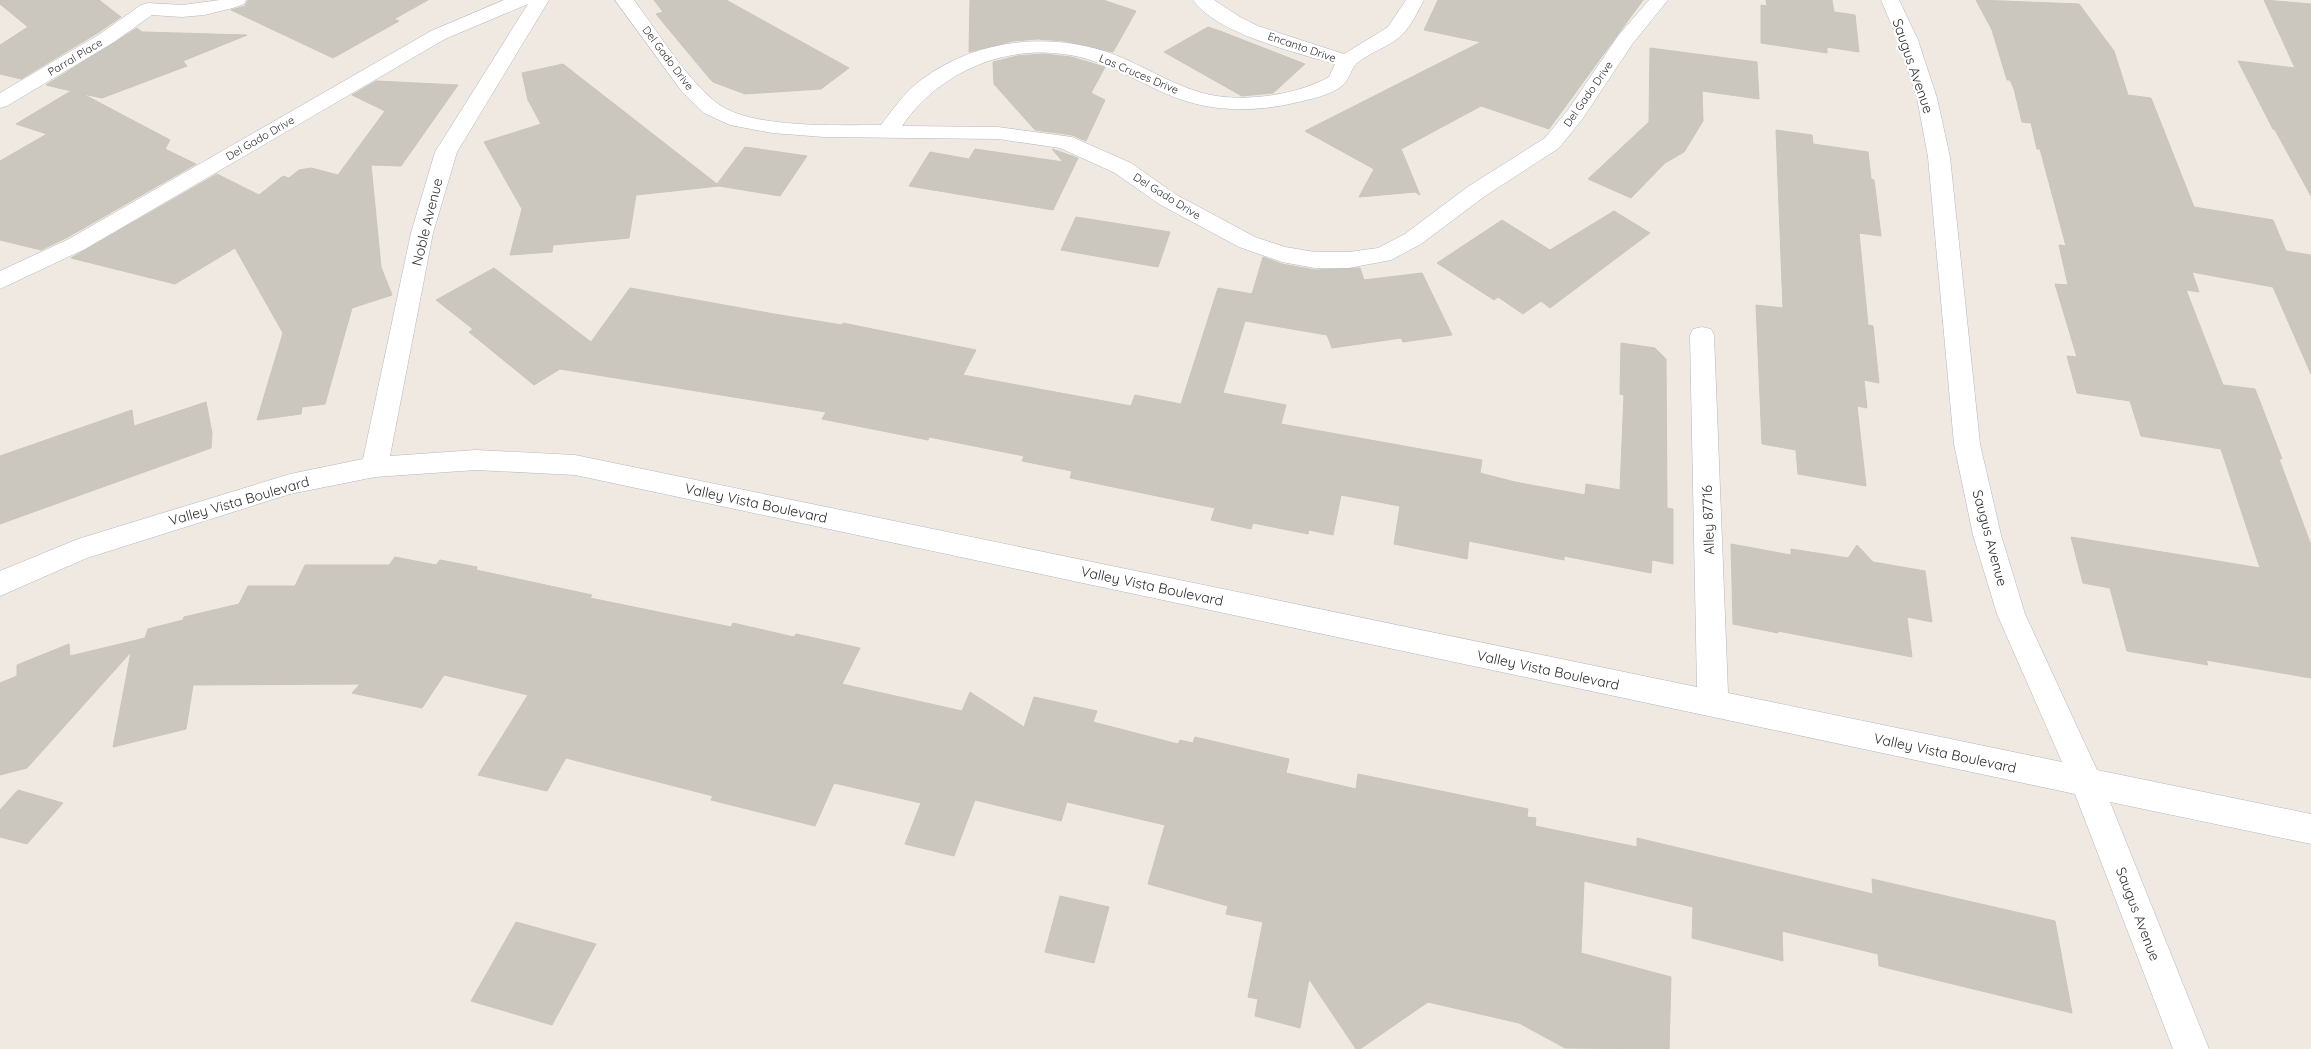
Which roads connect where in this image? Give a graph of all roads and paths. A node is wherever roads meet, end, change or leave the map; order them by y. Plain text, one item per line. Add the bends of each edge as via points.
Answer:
1 (237, 0) edge
2 (522, 0) edge
3 (540, 0) edge
4 (624, 0) edge
5 (1202, 0) edge
6 (1415, 0) edge
7 (1659, 0) edge
8 (1890, 0) edge
9 (148, 4) edge
10 (1346, 61) junction
11 (0, 102) edge
12 (887, 132) junction
13 (0, 281) edge
14 (1702, 335) dead end
15 (375, 467) junction
16 (0, 584) edge
17 (1713, 704) junction
18 (2087, 783) junction
19 (2311, 829) edge
20 (2191, 1049) edge

1 - 9 street via 226,5 170,12
2 - 13 street, Del Gado Drive via 438,36 77,244
3 - 15 street, Noble Avenue via 446,152 422,233
4 - 12 street, Del Gado Drive via 690,89 711,108 738,120 772,127
5 - 10 street, Encanto Drive via 1226,18
6 - 10 street, Encanto Drive via 1395,31
7 - 12 street, Del Gado Drive via 1625,40 1576,114 1552,143 1477,190 1413,239 1383,255 1315,260 1282,254 1247,242 1167,199 1123,168 1065,142 998,133
8 - 18 street, Saugus Avenue via 1908,40 1927,98 1940,157 1967,444 1987,535 2011,614
9 - 11 street, Parral Place via 108,38
10 - 12 street, Las Cruces Drive via 1337,80 1311,94 1236,103 1197,98 1163,86 1105,58 1081,51 1054,46 996,51 954,69 913,96 897,113
14 - 17 street, Alley 87716
15 - 16 street, Valley Vista Boulevard via 290,484 244,498 78,550
15 - 17 street, Valley Vista Boulevard via 476,460 574,465
17 - 18 street, Valley Vista Boulevard
18 - 19 street, Valley Vista Boulevard
18 - 20 street, Saugus Avenue

